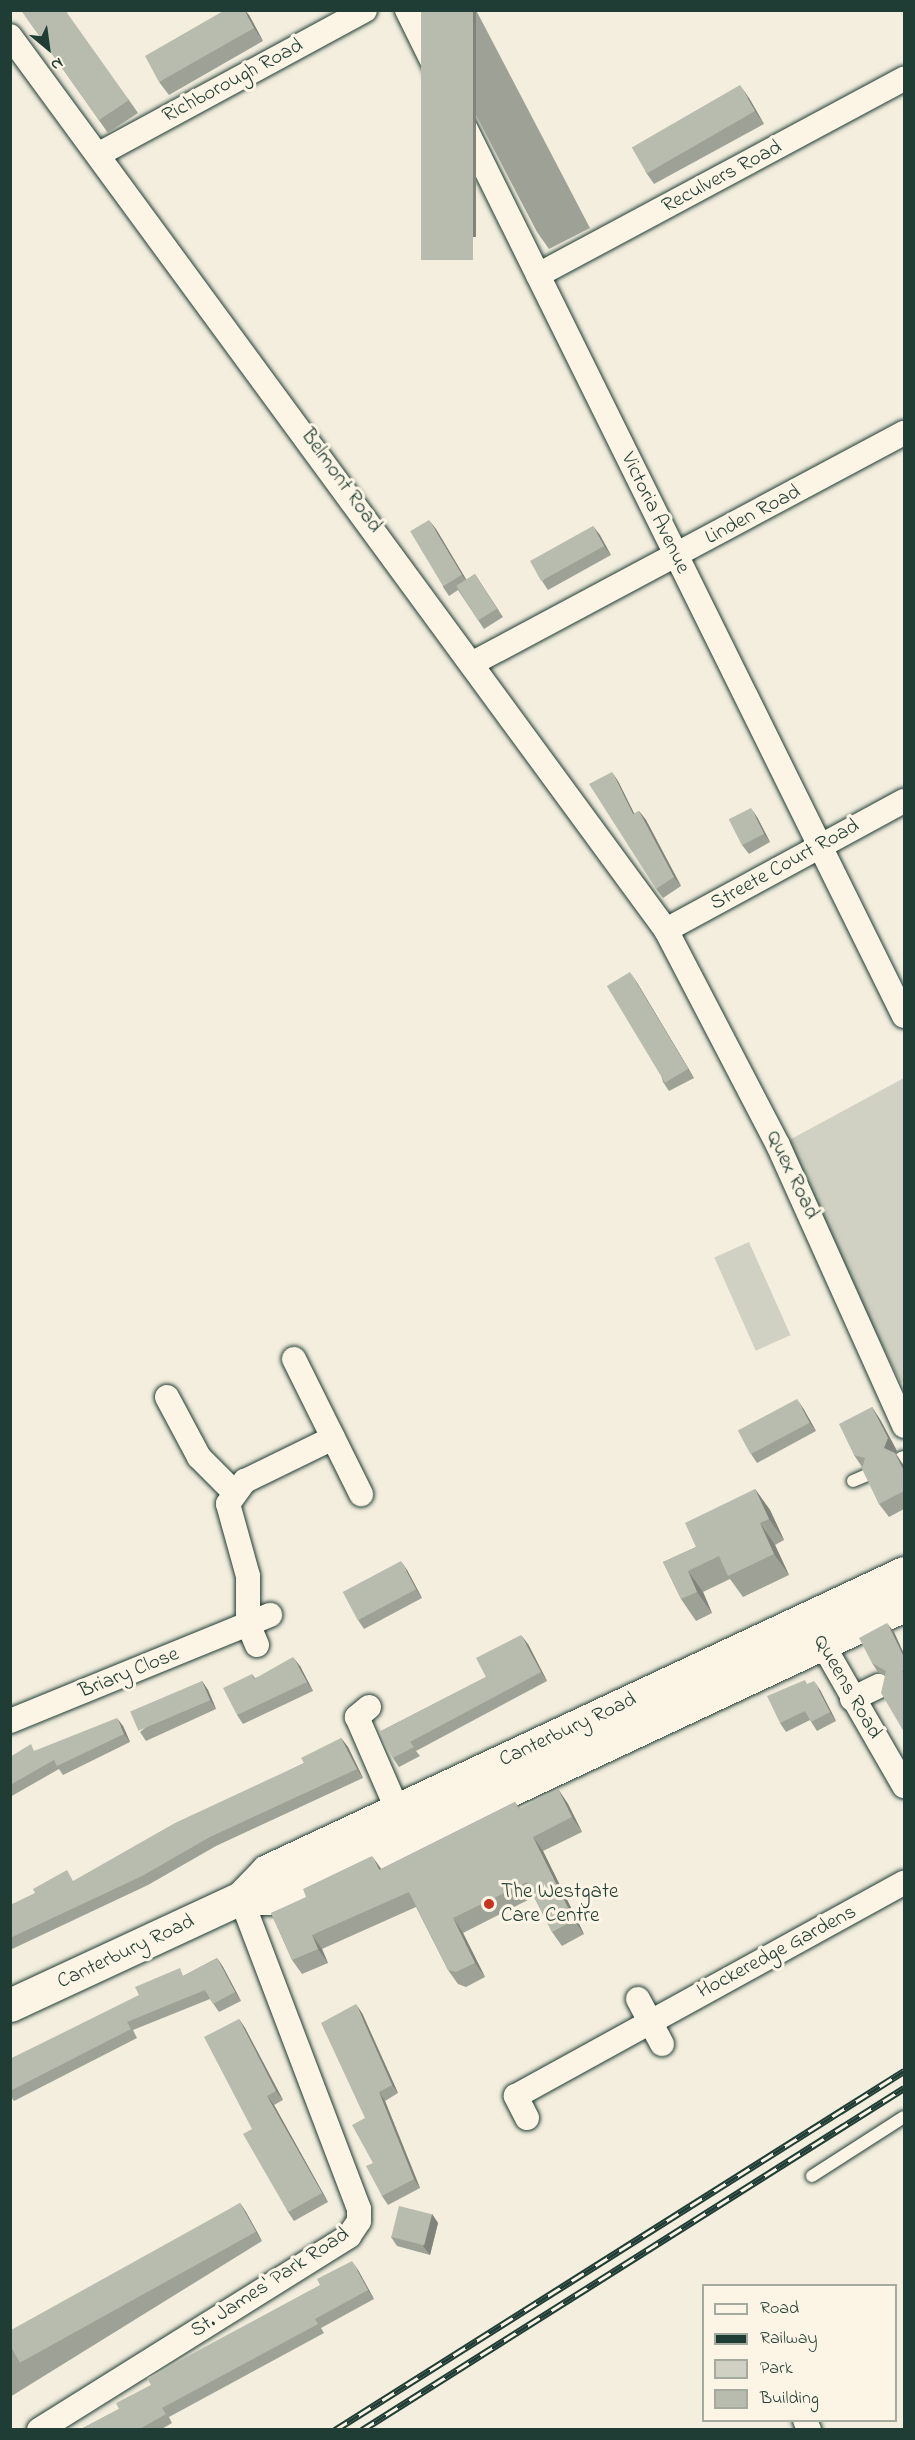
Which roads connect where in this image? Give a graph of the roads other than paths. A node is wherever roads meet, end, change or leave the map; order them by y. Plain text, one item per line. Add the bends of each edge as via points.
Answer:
1 (365, 10) edge
2 (407, 10) edge
3 (10, 36) edge
4 (904, 79) edge
5 (101, 153) junction
6 (538, 275) junction
7 (904, 433) edge
8 (676, 556) junction
9 (473, 663) junction
10 (904, 801) edge
11 (819, 845) junction
12 (666, 930) junction
13 (904, 1016) edge
14 (294, 1359) dead end
15 (167, 1397) dead end
16 (904, 1426) edge
17 (333, 1438) junction
18 (867, 1475) edge
19 (853, 1481) dead end
20 (234, 1492) junction
21 (361, 1494) dead end
22 (904, 1574) edge
23 (904, 1605) edge
24 (815, 1631) junction
25 (879, 1686) dead end
26 (852, 1699) junction
27 (369, 1707) dead end
28 (10, 1721) edge
29 (531, 1764) junction
30 (904, 1786) edge
31 (397, 1809) junction
32 (904, 1883) edge
33 (241, 1898) junction
34 (638, 1999) dead end
35 (10, 2005) edge
36 (650, 2020) junction
37 (662, 2044) dead end
38 (904, 2117) edge
39 (527, 2118) dead end
40 (812, 2176) dead end
41 (39, 2430) edge

1 - 5 street, Richborough Road
2 - 6 street, Victoria Avenue
3 - 5 street, Belmont Road
4 - 6 street, Reculvers Road
5 - 9 street, Belmont Road
6 - 8 street, Victoria Avenue
7 - 8 street, Linden Road
8 - 9 street, Linden Road
8 - 11 street, Victoria Avenue
9 - 12 street, Belmont Road
10 - 11 street, Streete Court Road
11 - 12 street, Streete Court Road
11 - 13 street, Victoria Avenue
12 - 16 street, Quex Road via 792,1174
14 - 17 street
15 - 20 street via 199,1457
17 - 20 street
17 - 21 street
18 - 19 lane
20 - 28 street, Briary Close via 228,1514 248,1576 258,1628
22 - 24 highway, Canterbury Road
23 - 24 highway, Canterbury Road
24 - 26 street, Queens Road
24 - 29 highway, Canterbury Road
25 - 26 street
26 - 30 street, Queens Road
27 - 31 street via 357,1717
29 - 31 highway, Canterbury Road
29 - 33 highway, Canterbury Road via 279,1898
31 - 33 highway, Canterbury Road via 267,1871
32 - 36 street, Hockeredge Gardens
33 - 35 highway, Canterbury Road
33 - 41 street, St. James' Park Road via 359,2209 359,2221 349,2236
34 - 36 street
36 - 37 street
36 - 39 street, Hockeredge Gardens via 516,2096
38 - 40 lane

